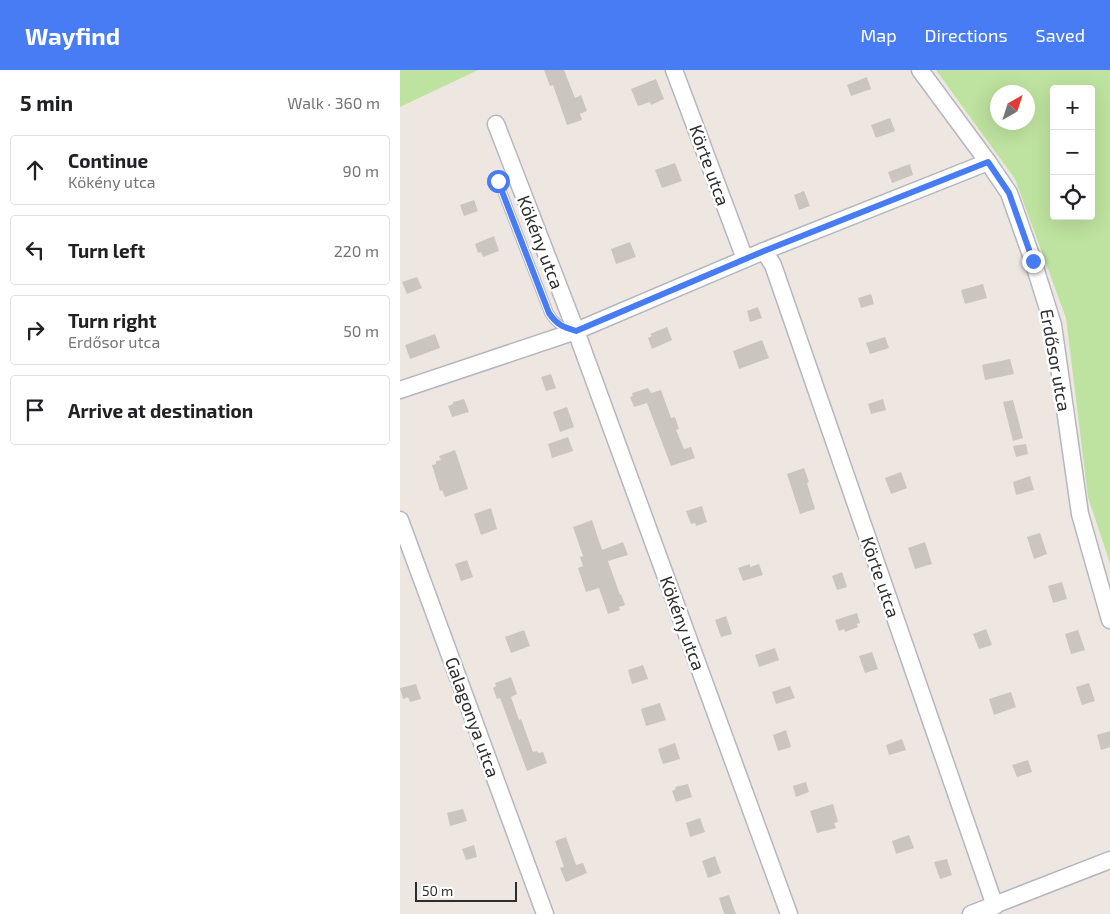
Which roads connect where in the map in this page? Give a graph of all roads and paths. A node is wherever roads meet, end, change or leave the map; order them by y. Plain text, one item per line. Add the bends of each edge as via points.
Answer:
1 (674, 70) edge
2 (920, 70) edge
3 (496, 124) dead end
4 (988, 162) junction
5 (498, 181) dead end
6 (764, 251) junction
7 (745, 259) junction
8 (576, 331) junction
9 (400, 390) edge
10 (400, 520) edge
11 (1110, 620) edge
12 (1110, 860) edge
13 (995, 906) junction
14 (545, 914) edge
15 (789, 914) edge
16 (971, 914) edge

1 - 7 street, Körte utca
2 - 4 street, Erdősor utca
3 - 8 street, Kökény utca
4 - 6 street
4 - 11 street, Erdősor utca via 1009,193 1053,325 1080,514
5 - 8 lane, Kökény utca via 549,313 564,328
6 - 7 street
6 - 13 street, Körte utca via 774,265
7 - 8 street
8 - 9 street
8 - 15 street, Kökény utca
10 - 14 street, Galagonya utca
12 - 13 street
13 - 16 street

